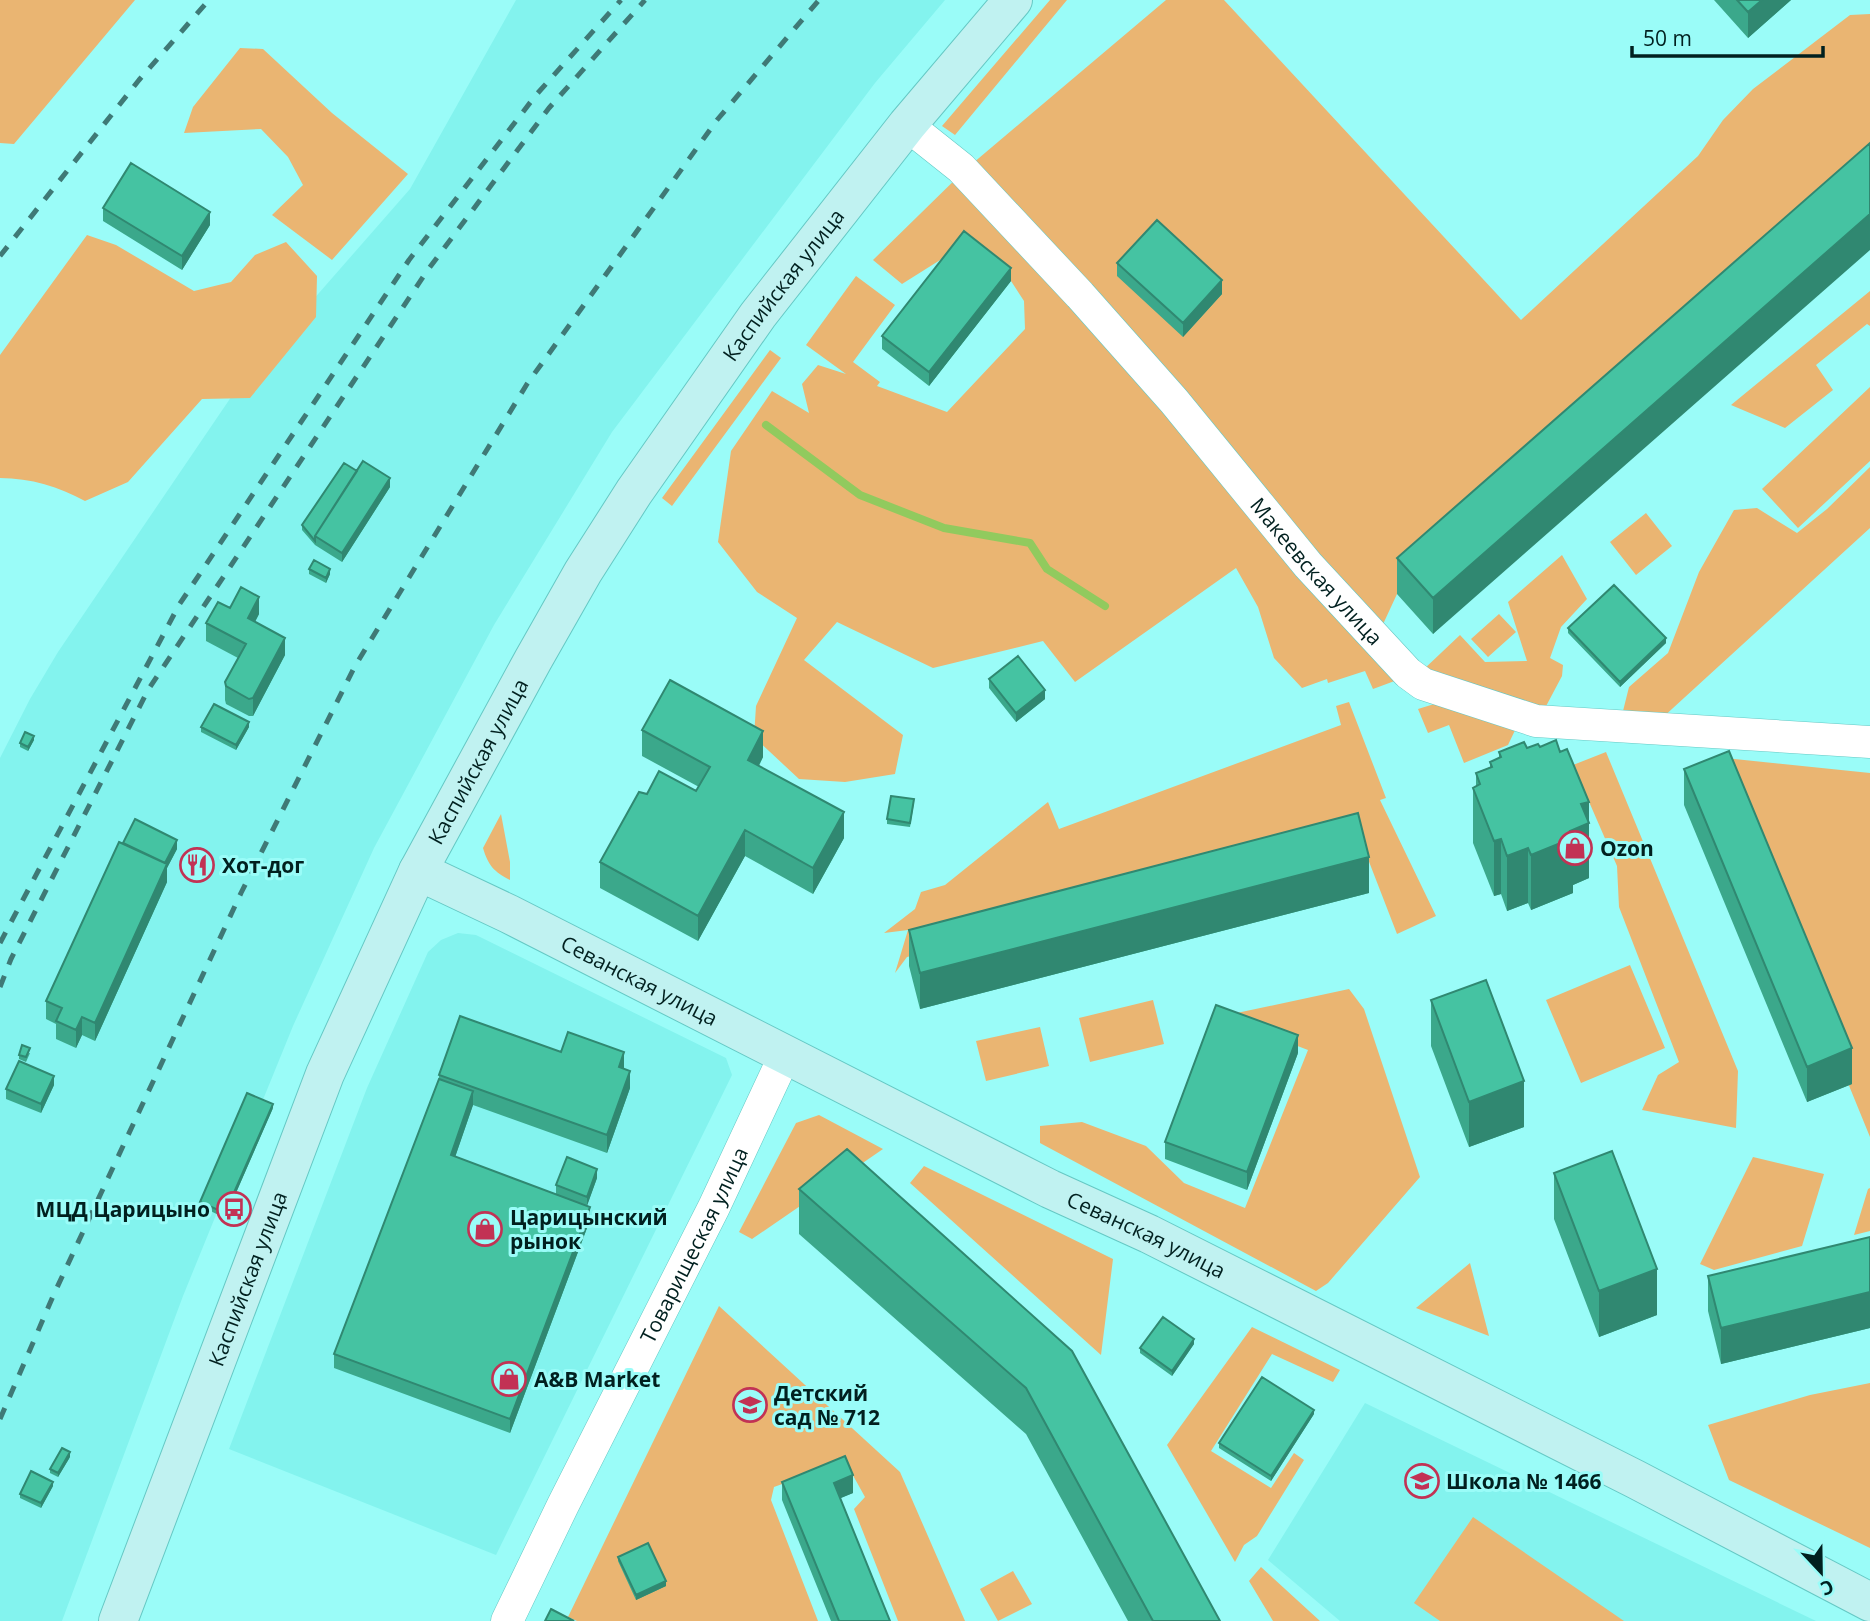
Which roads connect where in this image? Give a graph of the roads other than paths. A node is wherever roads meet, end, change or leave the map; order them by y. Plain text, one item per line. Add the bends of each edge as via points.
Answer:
1 (1013, 0) edge
2 (907, 125) junction
3 (1870, 741) edge
4 (418, 871) junction
5 (785, 1055) junction
6 (1870, 1602) edge
7 (118, 1621) edge
8 (507, 1621) edge

1 - 2 main road, Каспийская улица
2 - 3 street, Макеевская улица via 961,169 1080,295 1308,565 1423,684 1536,721
2 - 4 main road, Каспийская улица via 758,315 634,492 583,572
4 - 5 main road, Севанская улица
4 - 7 main road, Каспийская улица via 325,1074
5 - 6 main road, Севанская улица via 1149,1234
5 - 8 street, Товарищеская улица

